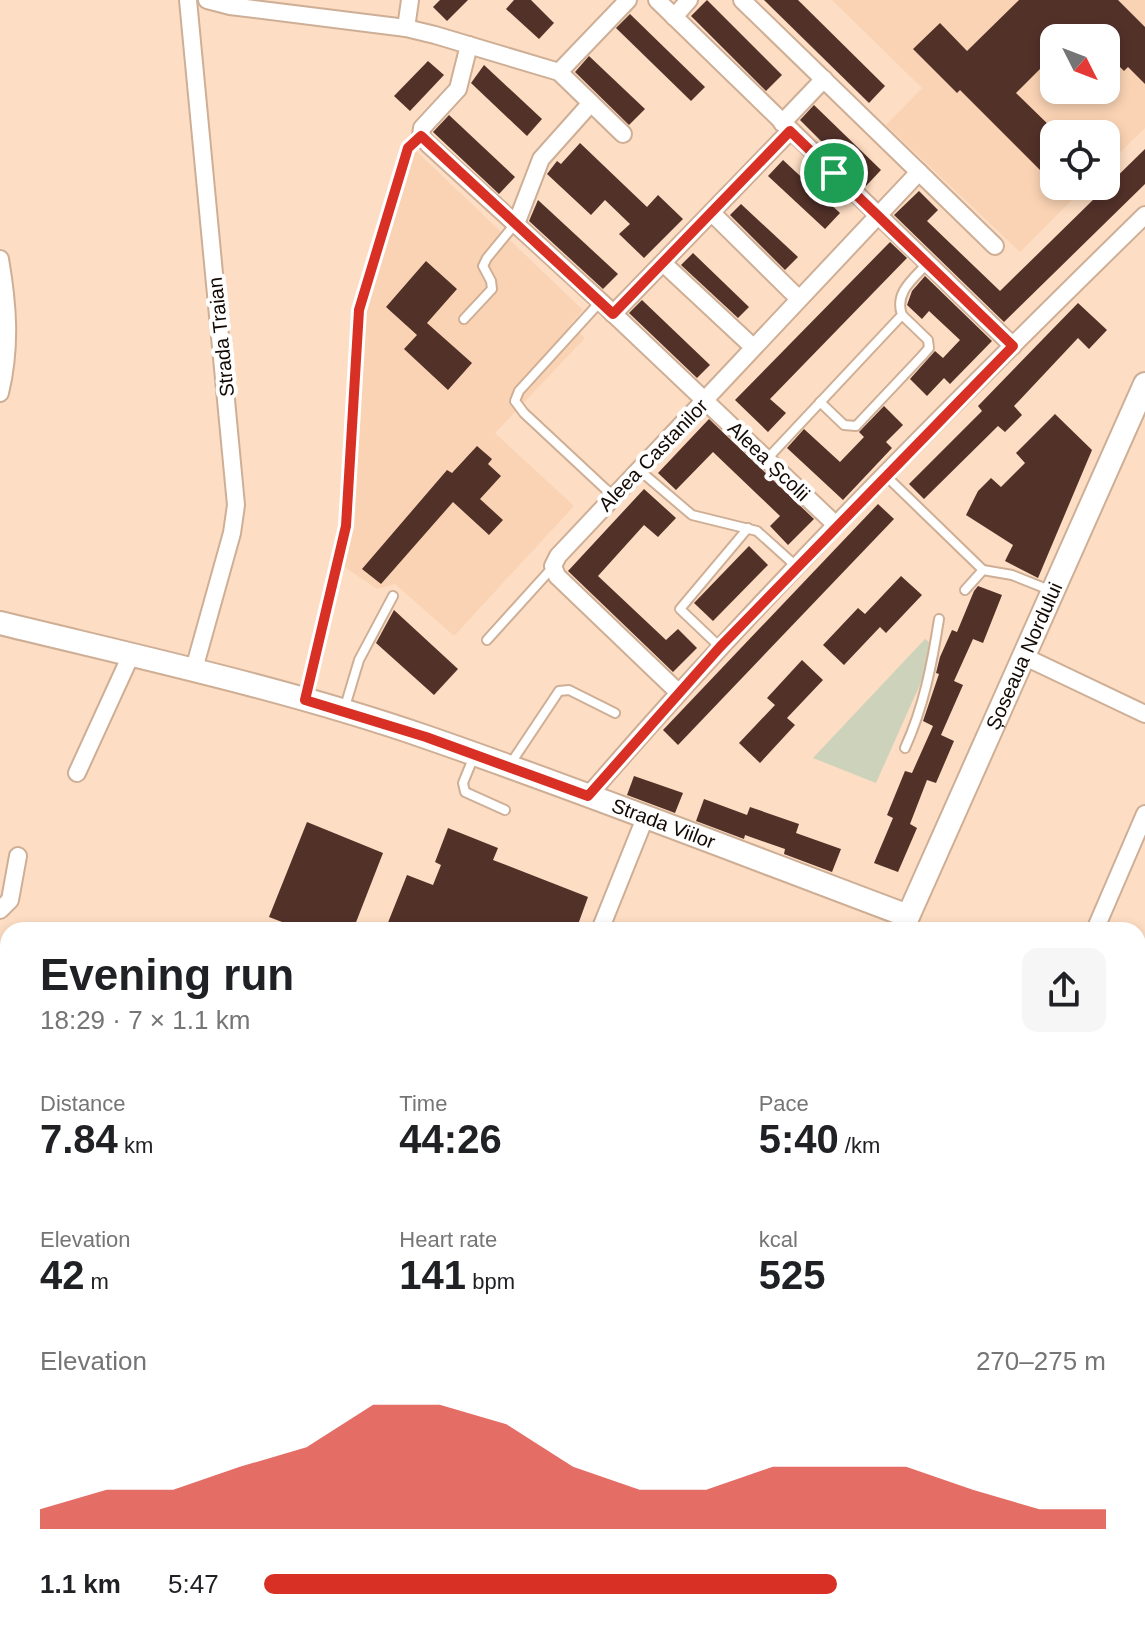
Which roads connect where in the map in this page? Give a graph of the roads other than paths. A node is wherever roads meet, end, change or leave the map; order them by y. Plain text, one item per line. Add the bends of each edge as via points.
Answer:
1 (188, 0) edge
2 (207, 0) edge
3 (410, 0) edge
4 (628, 0) edge
5 (657, 0) edge
6 (689, 0) edge
7 (742, 0) edge
8 (674, 17) junction
9 (406, 28) junction
10 (469, 45) junction
11 (559, 72) junction
12 (824, 79) junction
13 (591, 103) junction
14 (786, 127) junction
15 (623, 134) dead end
16 (919, 172) junction
17 (712, 213) junction
18 (877, 216) junction
19 (1145, 216) edge
20 (516, 224) junction
21 (995, 246) dead end
22 (0, 259) edge
23 (663, 263) junction
24 (927, 264) junction
25 (799, 299) junction
26 (607, 308) junction
27 (902, 315) junction
28 (464, 319) dead end
29 (1013, 346) junction
30 (753, 347) junction
31 (1145, 384) edge
32 (0, 393) edge
33 (706, 400) junction
34 (820, 402) junction
35 (767, 459) junction
36 (638, 469) junction
37 (885, 475) junction
38 (613, 496) junction
39 (836, 525) junction
40 (748, 528) junction
41 (553, 566) junction
42 (796, 566) junction
43 (983, 570) junction
44 (965, 590) dead end
45 (1052, 591) junction
46 (393, 596) dead end
47 (939, 619) dead end
48 (0, 623) edge
49 (487, 640) dead end
50 (720, 647) junction
51 (131, 655) junction
52 (1023, 656) junction
53 (194, 669) junction
54 (678, 692) junction
55 (344, 711) junction
56 (615, 713) dead end
57 (1145, 714) edge
58 (905, 748) dead end
59 (475, 755) junction
60 (509, 767) junction
61 (77, 773) dead end
62 (588, 796) junction
63 (505, 810) dead end
64 (1145, 814) edge
65 (645, 818) junction
66 (18, 856) dead end
67 (0, 910) edge
68 (603, 922) edge
69 (903, 922) edge
70 (905, 922) edge
71 (1098, 922) edge

1 - 53 street, Strada Traian via 236,505
2 - 9 street
3 - 9 street
4 - 11 street
5 - 8 street
6 - 8 street
7 - 12 street
8 - 14 street
9 - 10 street
10 - 11 street
10 - 20 street, Aleea Școlii via 458,89 422,128 421,136
11 - 13 street
12 - 14 street
12 - 16 street
13 - 15 street
13 - 20 street via 541,159
14 - 17 street
14 - 18 street
16 - 18 street, Aleea Castanilor
16 - 21 street
17 - 23 street
17 - 25 street
18 - 24 street
18 - 25 street, Aleea Castanilor
19 - 29 street
20 - 26 street, Aleea Școlii
20 - 28 lane via 483,266 492,289
22 - 32 street via 9,347
23 - 26 street
23 - 30 street
24 - 27 lane via 900,296
24 - 29 street
25 - 30 street, Aleea Castanilor
26 - 33 street, Aleea Școlii
26 - 38 lane via 519,391 515,401
27 - 34 lane
27 - 34 lane via 928,340 922,356 856,426 844,425
29 - 37 street
30 - 33 street, Aleea Castanilor
31 - 45 street, Șoseaua Nordului
33 - 35 street, Aleea Școlii
33 - 36 street, Aleea Castanilor
34 - 35 lane
35 - 39 street, Aleea Școlii
36 - 38 street, Aleea Castanilor
36 - 40 lane via 692,515
37 - 39 street
37 - 43 lane
38 - 41 street, Aleea Castanilor
39 - 42 street
40 - 42 lane
40 - 50 lane via 680,609
41 - 49 lane
41 - 54 street via 557,576
42 - 50 street
43 - 44 lane
43 - 45 lane
45 - 52 street, Șoseaua Nordului
46 - 55 lane via 359,660
47 - 58 lane via 930,672
48 - 51 street, Strada Viilor
50 - 54 street
51 - 53 street, Strada Viilor
51 - 61 street
52 - 57 street
52 - 70 street, Șoseaua Nordului
53 - 55 street, Strada Viilor
54 - 62 street
55 - 59 street, Strada Viilor
56 - 60 lane via 569,690 559,691
59 - 60 street, Strada Viilor
59 - 63 lane via 463,783 465,792
60 - 62 street, Strada Viilor
62 - 65 street, Strada Viilor
64 - 71 street
65 - 68 street
65 - 69 street, Strada Viilor
66 - 67 street via 10,900

